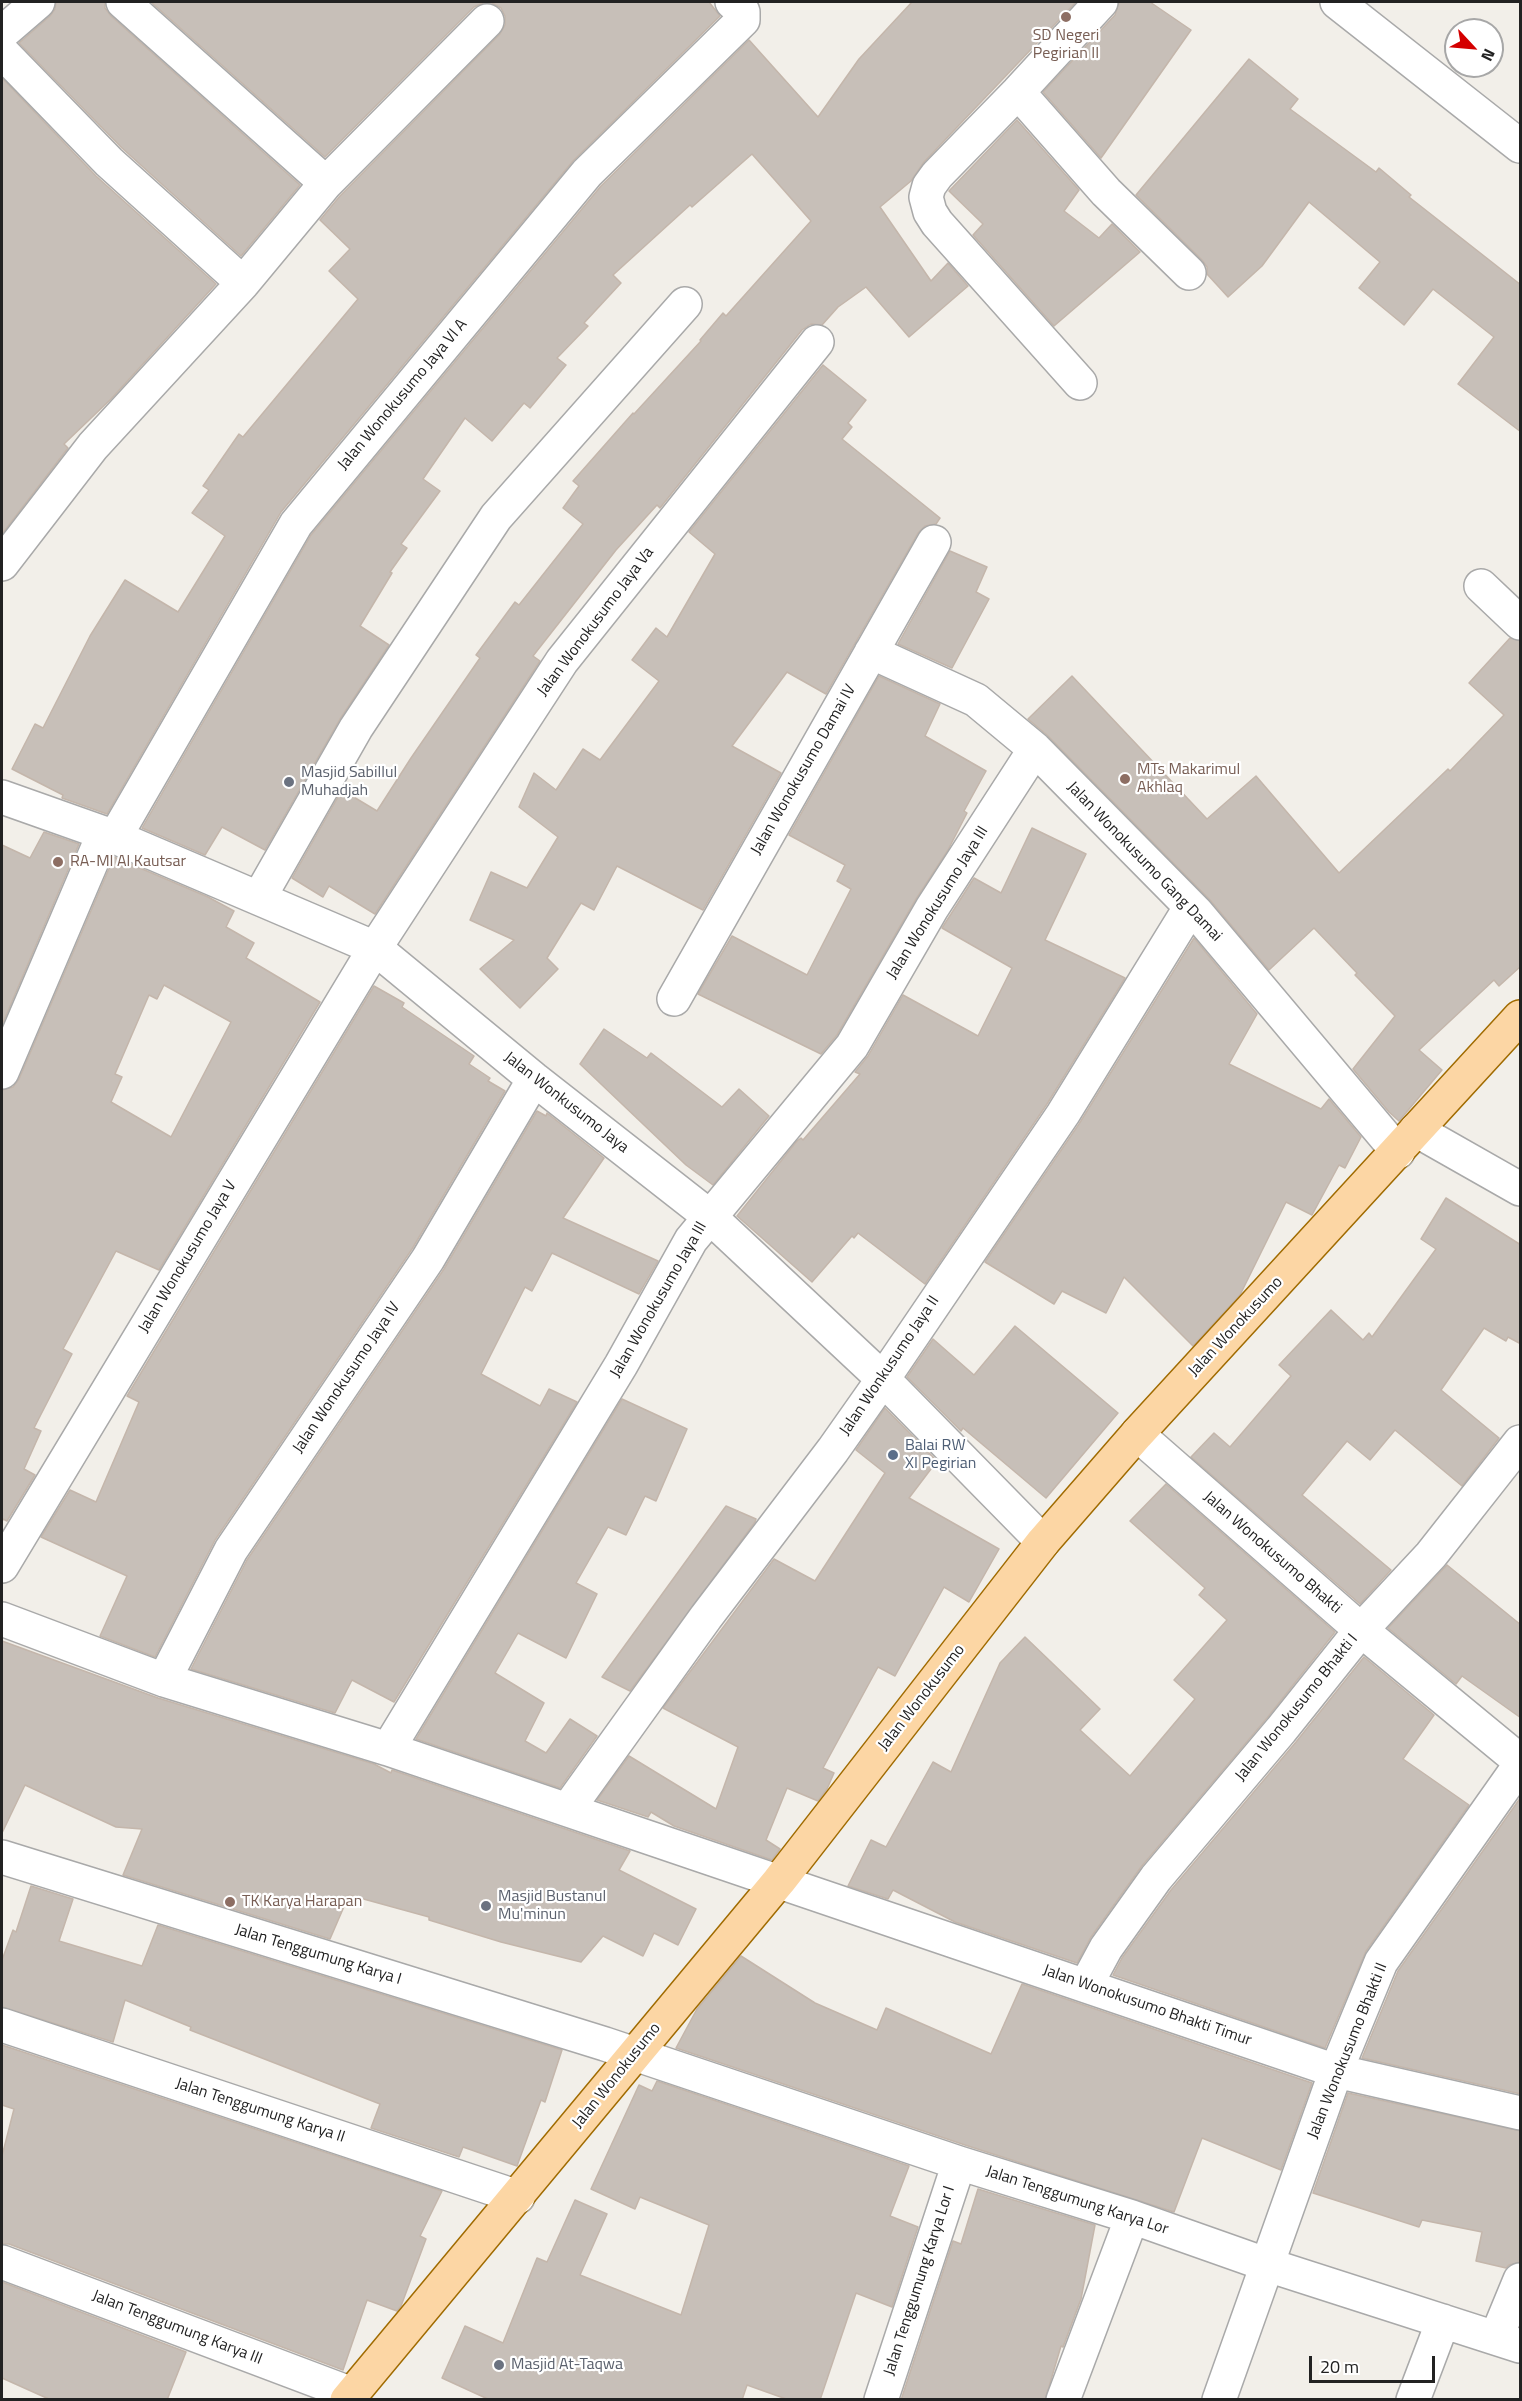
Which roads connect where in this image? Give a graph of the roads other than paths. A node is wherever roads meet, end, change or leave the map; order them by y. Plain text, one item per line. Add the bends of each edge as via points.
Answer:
1 (38, 2) edge
2 (123, 2) edge
3 (732, 2) edge
4 (1101, 2) edge
5 (1337, 2) edge
6 (487, 21) dead end
7 (2, 33) edge
8 (2, 52) edge
9 (1018, 92) junction
10 (1521, 146) edge
11 (326, 183) junction
12 (1189, 273) dead end
13 (243, 283) junction
14 (684, 304) dead end
15 (817, 342) dead end
16 (1080, 383) dead end
17 (934, 542) dead end
18 (2, 564) edge
19 (1481, 586) dead end
20 (1521, 623) edge
21 (871, 652) junction
22 (1035, 749) junction
23 (2, 797) edge
24 (109, 835) junction
25 (259, 898) junction
26 (1190, 908) junction
27 (375, 948) junction
28 (674, 999) dead end
29 (1521, 1017) edge
30 (2, 1071) edge
31 (534, 1078) junction
32 (1407, 1141) junction
33 (1521, 1189) edge
34 (709, 1216) junction
35 (882, 1379) junction
36 (1137, 1434) junction
37 (1521, 1442) edge
38 (1043, 1542) junction
39 (2, 1566) edge
40 (2, 1619) edge
41 (1361, 1630) junction
42 (164, 1680) junction
43 (388, 1749) junction
44 (1521, 1763) edge
45 (568, 1809) junction
46 (2, 1857) edge
47 (779, 1881) junction
48 (1086, 1985) junction
49 (2, 2025) edge
50 (634, 2054) junction
51 (1336, 2071) junction
52 (1521, 2113) edge
53 (958, 2163) junction
54 (518, 2197) junction
55 (1132, 2217) junction
56 (2, 2262) edge
57 (1269, 2265) junction
58 (1521, 2280) edge
59 (1443, 2321) junction
60 (1508, 2342) edge
61 (349, 2397) edge
62 (881, 2400) edge
63 (1063, 2400) edge
64 (1220, 2400) edge
65 (1413, 2400) edge

1 - 7 street
2 - 11 street
3 - 24 street, Jalan Wonokusumo Jaya VI A via 743,12 743,20 587,173 296,524
4 - 9 street
5 - 10 street
6 - 11 street
8 - 13 street via 109,162
9 - 12 street via 1106,192
9 - 16 street via 937,175 926,197 937,223
11 - 13 street
13 - 18 street via 93,446
14 - 25 street via 496,517 356,728
15 - 27 street, Jalan Wonokusumo Jaya Va via 562,661
17 - 21 street, Jalan Wonokusumo Damai IV
19 - 20 street
21 - 22 street, Jalan Wonokusumo Gang Damai via 976,700
21 - 28 street, Jalan Wonokusumo Damai IV
22 - 26 street, Jalan Wonokusumo Gang Damai
22 - 34 street, Jalan Wonokusumo Jaya III via 932,908 852,1046
23 - 24 street, Jalan Wonkusumo Jaya
24 - 25 street, Jalan Wonkusumo Jaya
24 - 30 street
25 - 27 street, Jalan Wonkusumo Jaya
26 - 32 street, Jalan Wonokusumo Gang Damai
26 - 35 street, Jalan Wonkusumo Jaya II via 1063,1114
27 - 31 street, Jalan Wonkusumo Jaya
27 - 39 street, Jalan Wonokusumo Jaya V
29 - 32 main road, Jalan Wonokusumo
31 - 34 street, Jalan Wonkusumo Jaya
31 - 42 street, Jalan Wonokusumo Jaya IV via 428,1259 231,1550
32 - 33 street
32 - 36 main road, Jalan Wonokusumo
34 - 35 street, Jalan Wonkusumo Jaya
34 - 43 street, Jalan Wonokusumo Jaya III via 690,1240 621,1365
35 - 38 street, Jalan Wonkusumo Jaya
35 - 45 street, Jalan Wonkusumo Jaya II
36 - 38 main road, Jalan Wonokusumo
36 - 41 street, Jalan Wonokusumo Bhakti
37 - 41 street, Jalan Wonokusumo Bhakti I via 1431,1556
38 - 47 main road, Jalan Wonokusumo
40 - 42 street, Jalan Wonokusumo Bhakti Timur
41 - 44 street, Jalan Wonokusumo Bhakti
41 - 48 street, Jalan Wonokusumo Bhakti I via 1156,1878 1106,1948
42 - 43 street, Jalan Wonokusumo Bhakti Timur
43 - 45 street, Jalan Wonokusumo Bhakti Timur
44 - 51 street, Jalan Wonokusumo Bhakti II via 1382,1962
45 - 47 street, Jalan Wonokusumo Bhakti Timur
46 - 50 street, Jalan Tenggumung Karya I
47 - 48 street, Jalan Wonokusumo Bhakti Timur
47 - 50 main road, Jalan Wonokusumo
48 - 51 street, Jalan Wonokusumo Bhakti Timur
49 - 54 street, Jalan Tenggumung Karya II
50 - 53 street, Jalan Tenggumung Karya Lor
50 - 54 main road, Jalan Wonokusumo
51 - 52 street, Jalan Wonokusumo Bhakti Timur
51 - 57 street, Jalan Wonokusumo Bhakti II
53 - 55 street, Jalan Tenggumung Karya Lor
53 - 62 street, Jalan Tenggumung Karya Lor I
54 - 61 main road, Jalan Wonokusumo
55 - 57 street, Jalan Tenggumung Karya Lor
55 - 63 street
56 - 61 street, Jalan Tenggumung Karya III
57 - 59 street, Jalan Tenggumung Karya Lor
57 - 64 street, Jalan Wonokusumo Bhakti II
58 - 60 street
59 - 60 street, Jalan Tenggumung Karya Lor
59 - 65 street

